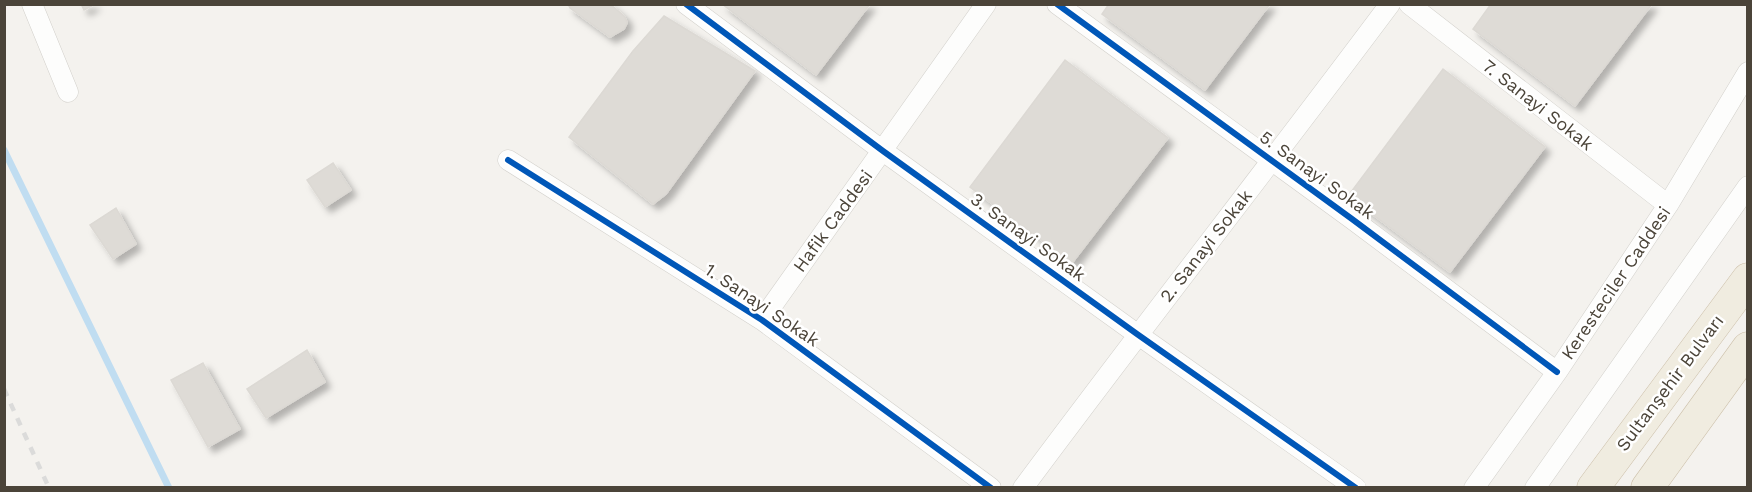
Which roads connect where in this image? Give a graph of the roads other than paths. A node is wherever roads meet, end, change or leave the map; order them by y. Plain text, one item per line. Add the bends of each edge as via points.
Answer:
1 (32, 4) edge
2 (686, 4) edge
3 (986, 4) edge
4 (1057, 4) edge
5 (1390, 4) edge
6 (1409, 4) edge
7 (1748, 72) edge
8 (68, 92) dead end
9 (883, 151) junction
10 (508, 160) dead end
11 (1273, 161) junction
12 (1748, 186) edge
13 (1668, 205) junction
14 (1748, 279) edge
15 (762, 320) junction
16 (1137, 334) junction
17 (1748, 348) edge
18 (1557, 372) junction
19 (991, 488) edge
20 (1023, 488) edge
21 (1356, 488) edge
22 (1474, 488) edge
23 (1535, 488) edge
24 (1593, 488) edge
25 (1647, 488) edge

1 - 8 street
2 - 9 street, 3. Sanayi Sokak
3 - 9 street, Hafik Caddesi
4 - 11 street, 5. Sanayi Sokak
5 - 11 street, 2. Sanayi Sokak
6 - 13 street, 7. Sanayi Sokak
7 - 13 street, Keresteciler Caddesi
9 - 15 street, Hafik Caddesi
9 - 16 street, 3. Sanayi Sokak
10 - 15 street, 1. Sanayi Sokak
11 - 16 street, 2. Sanayi Sokak
11 - 18 street, 5. Sanayi Sokak
12 - 23 street
13 - 18 street, Keresteciler Caddesi
14 - 24 highway, Sultanşehir Bulvarı
15 - 19 street, 1. Sanayi Sokak
16 - 20 street, 2. Sanayi Sokak
16 - 21 street, 3. Sanayi Sokak
17 - 25 highway
18 - 22 street, Keresteciler Caddesi

